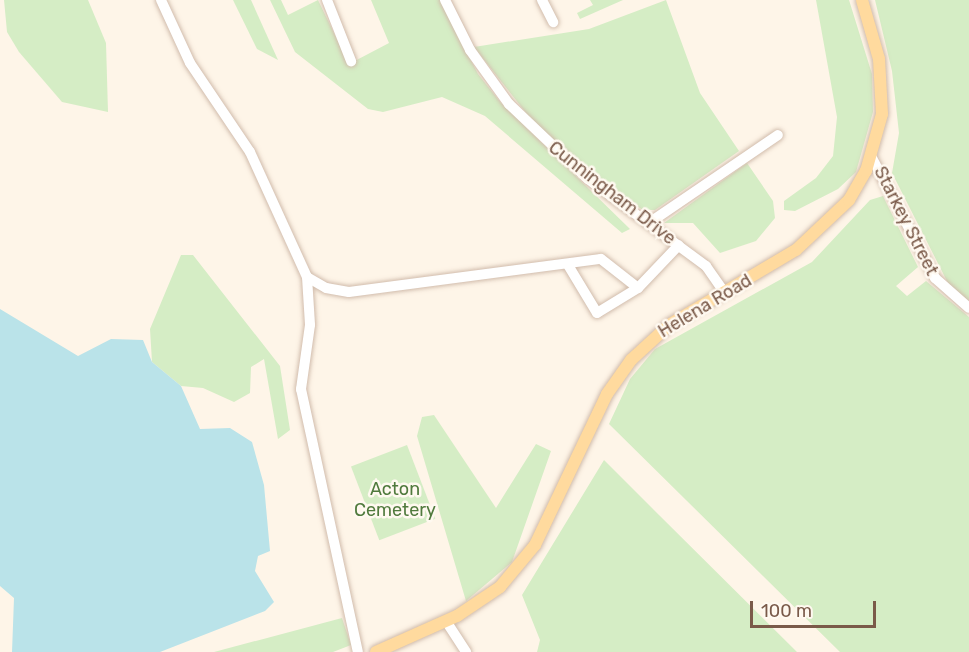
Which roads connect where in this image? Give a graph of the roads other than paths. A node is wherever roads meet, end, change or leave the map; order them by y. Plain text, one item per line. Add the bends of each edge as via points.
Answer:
1 (161, 0) edge
2 (327, 0) edge
3 (445, 0) edge
4 (542, 0) edge
5 (862, 0) edge
6 (553, 22) dead end
7 (351, 60) dead end
8 (778, 135) dead end
9 (871, 156) junction
10 (649, 223) junction
11 (679, 245) junction
12 (568, 265) junction
13 (307, 277) junction
14 (638, 288) junction
15 (725, 293) junction
16 (969, 308) edge
17 (446, 621) junction
18 (358, 652) edge
19 (376, 652) edge
20 (466, 652) edge

1 - 13 street via 190,63 250,152
2 - 7 street
3 - 10 street, Cunningham Drive via 470,50 509,104 588,179
4 - 6 street
5 - 9 main road, Helena Road via 883,89
8 - 10 street
9 - 15 main road, Helena Road via 849,200 824,228
9 - 16 street, Starkey Street via 935,278
10 - 11 street, Cunningham Drive
11 - 14 street
11 - 15 street, Cunningham Drive via 706,266
12 - 13 street via 349,292 326,288
12 - 14 street via 600,259
12 - 14 street via 597,313
13 - 18 street via 310,325 301,389
15 - 17 main road, Helena Road via 669,325 631,360 607,394 524,562 486,598
17 - 19 main road, Helena Road
17 - 20 street

